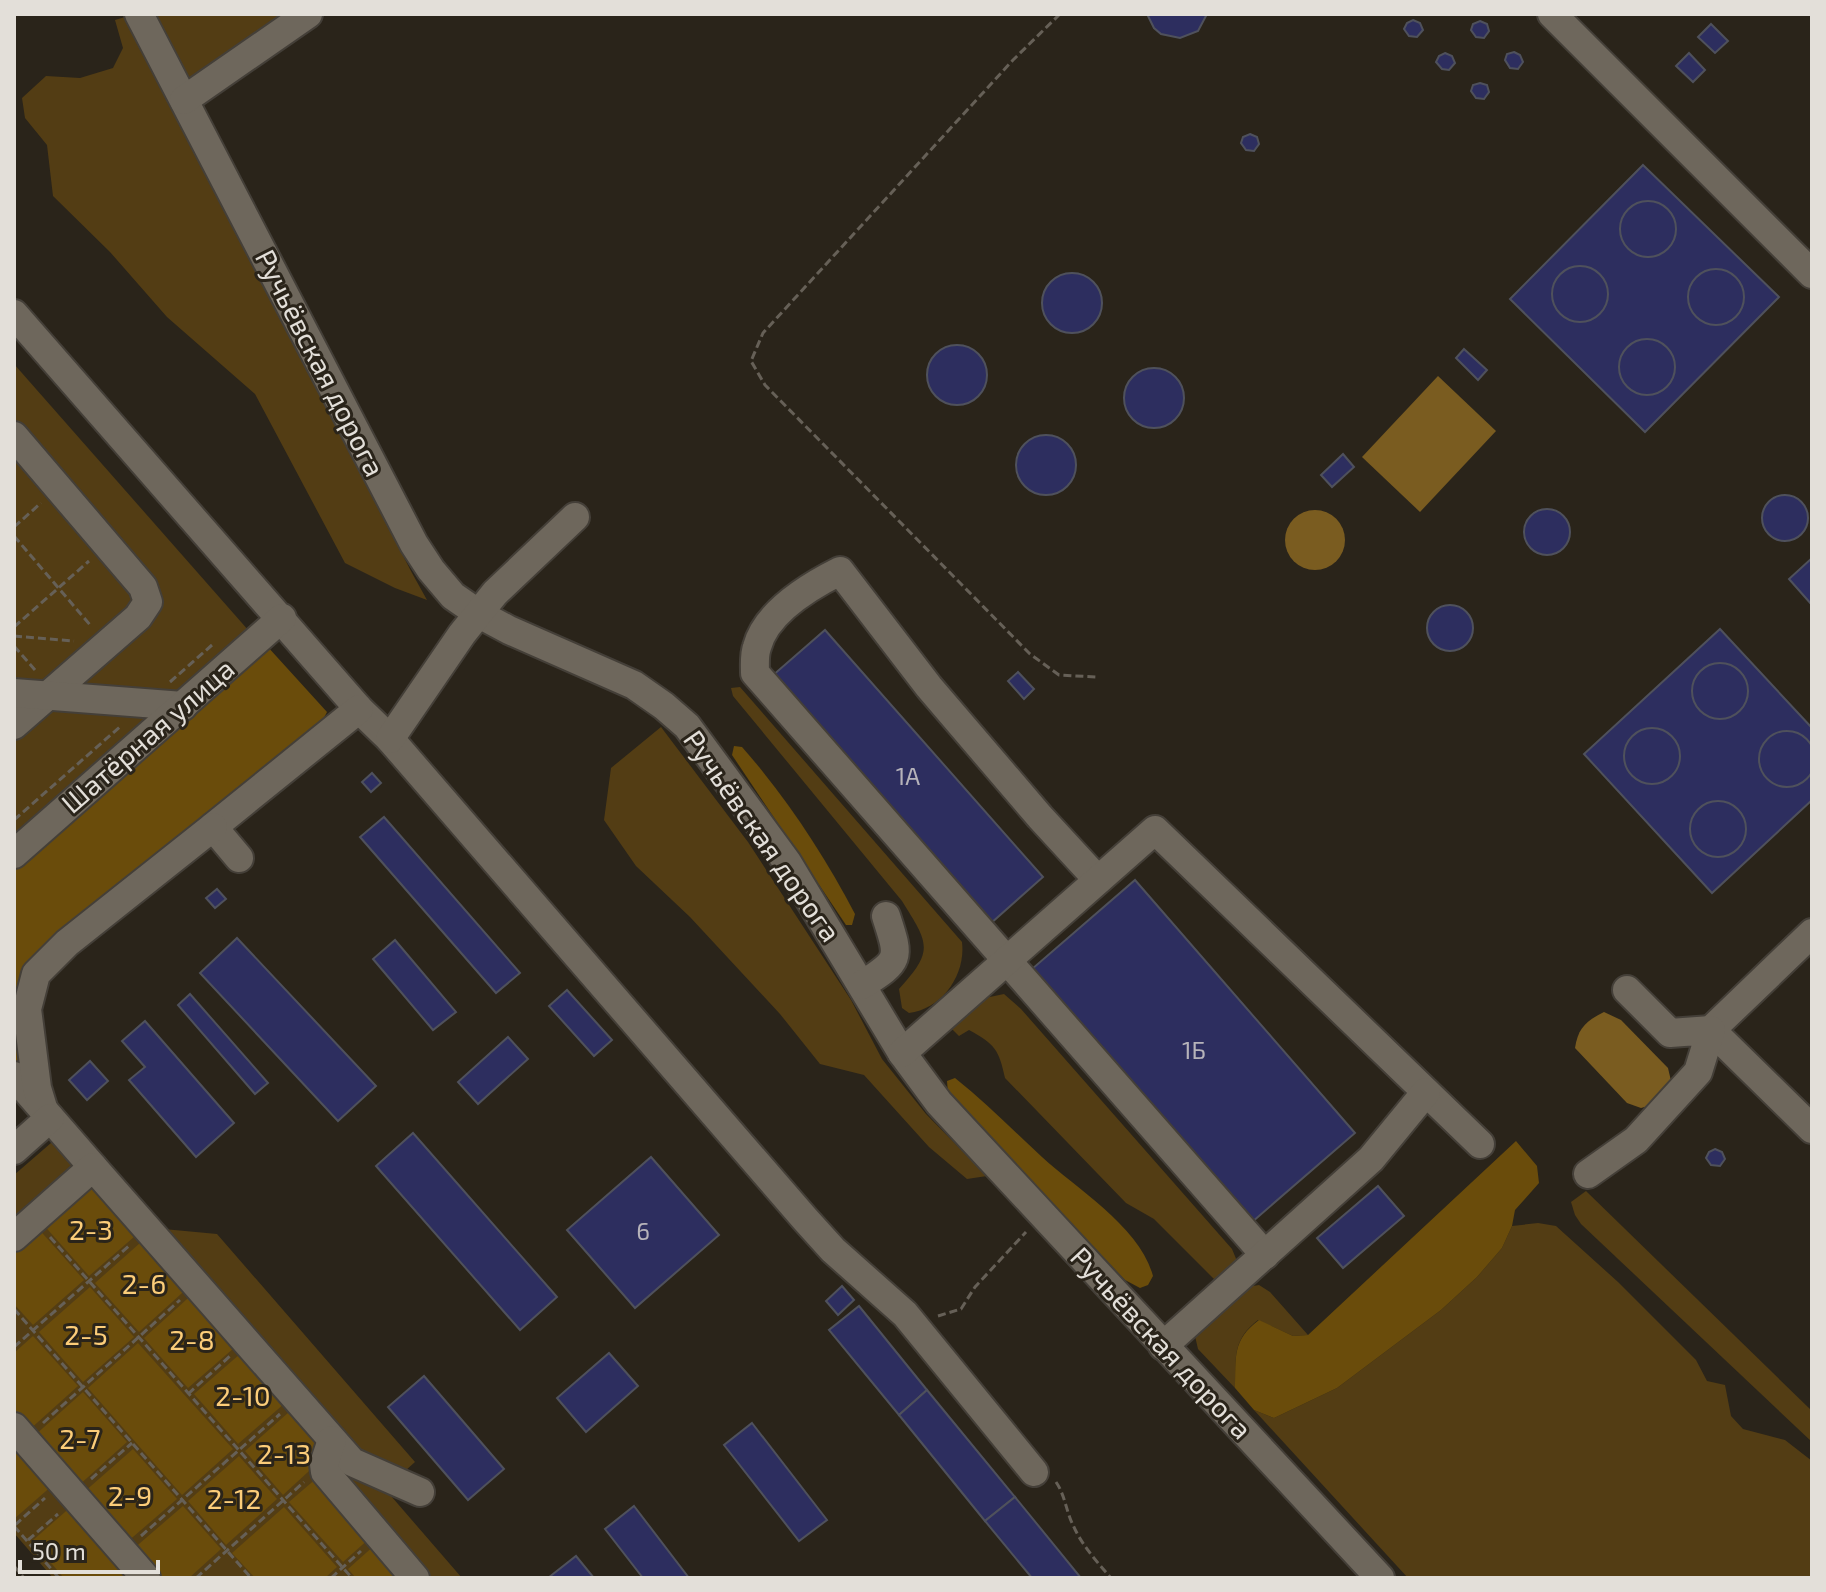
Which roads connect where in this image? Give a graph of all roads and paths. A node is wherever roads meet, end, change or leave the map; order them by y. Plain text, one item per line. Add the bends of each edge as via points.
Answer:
1 (139, 14) edge
2 (308, 14) edge
3 (1060, 14) edge
4 (1552, 14) edge
5 (184, 100) junction
6 (1812, 274) edge
7 (14, 314) edge
8 (14, 436) edge
9 (58, 488) junction
10 (575, 517) dead end
11 (14, 527) edge
12 (14, 536) edge
13 (107, 545) junction
14 (59, 588) junction
15 (479, 614) junction
16 (282, 618) junction
17 (14, 627) edge
18 (14, 636) edge
19 (107, 644) junction
20 (212, 645) dead end
21 (14, 646) edge
22 (1096, 677) dead end
23 (14, 693) edge
24 (51, 693) junction
25 (147, 703) junction
26 (183, 706) junction
27 (359, 709) junction
28 (14, 725) edge
29 (390, 739) junction
30 (14, 820) edge
31 (213, 827) junction
32 (14, 854) edge
33 (239, 858) dead end
34 (1098, 880) junction
35 (886, 916) dead end
36 (1812, 933) edge
37 (1006, 961) junction
38 (862, 985) junction
39 (1627, 990) dead end
40 (1711, 1030) junction
41 (902, 1053) junction
42 (14, 1076) edge
43 (1426, 1092) junction
44 (47, 1114) junction
45 (1812, 1129) edge
46 (1480, 1144) dead end
47 (14, 1152) edge
48 (14, 1167) edge
49 (93, 1167) junction
50 (1588, 1174) dead end
51 (1043, 1215) junction
52 (24, 1228) edge
53 (148, 1230) junction
54 (1265, 1255) junction
55 (89, 1282) junction
56 (197, 1285) junction
57 (14, 1309) edge
58 (905, 1314) junction
59 (33, 1330) junction
60 (139, 1337) junction
61 (247, 1342) junction
62 (1163, 1346) junction
63 (14, 1347) edge
64 (83, 1387) junction
65 (188, 1394) junction
66 (297, 1399) junction
67 (19, 1433) edge
68 (132, 1443) junction
69 (239, 1450) junction
70 (328, 1452) junction
71 (1034, 1472) joint
72 (71, 1492) junction
73 (420, 1492) dead end
74 (182, 1500) junction
75 (283, 1501) junction
76 (14, 1526) edge
77 (379, 1536) junction
78 (27, 1541) junction
79 (123, 1551) junction
80 (227, 1551) junction
81 (14, 1566) edge
82 (343, 1568) junction
83 (24, 1578) edge
84 (59, 1578) edge
85 (146, 1578) edge
86 (196, 1578) edge
87 (251, 1578) edge
88 (331, 1578) edge
89 (352, 1578) edge
90 (415, 1578) edge
91 (1111, 1578) edge
92 (1380, 1578) edge

1 - 5 street, Ручьёвская дорога
2 - 5 street
3 - 22 path via 763,333 751,361 765,385 1030,654 1059,675
4 - 6 street
5 - 15 street, Ручьёвская дорога via 414,544 453,596
7 - 16 street
8 - 9 street
9 - 11 path
9 - 13 street
10 - 15 street
12 - 14 path
13 - 14 path
13 - 19 street via 143,587 148,602
14 - 17 path
14 - 19 path
15 - 29 street
15 - 38 street, Ручьёвская дорога via 634,685 687,726 787,862
16 - 26 street, Шатёрная улица
16 - 27 street
18 - 19 path
19 - 24 street
20 - 25 path
21 - 24 path
23 - 24 street
24 - 25 street
24 - 28 street
25 - 26 street
25 - 30 path
26 - 32 street, Шатёрная улица
27 - 29 street
27 - 31 street
29 - 58 street via 805,1219
31 - 33 street
31 - 44 street via 67,943 36,974 27,1009 37,1088
34 - 37 street
34 - 37 street via 929,687 840,571 780,612 756,648 755,673
34 - 43 street via 1155,830
35 - 38 street via 896,947 894,960
36 - 40 street
37 - 41 street
37 - 54 street
38 - 41 street, Ручьёвская дорога
39 - 40 street via 1670,1033
40 - 45 street
40 - 50 street via 1698,1072 1636,1140
41 - 51 street, Ручьёвская дорога via 939,1103
42 - 44 street
43 - 46 street
43 - 54 street via 1371,1159
44 - 47 street
44 - 49 street
47 - 48 street via 21,1161
49 - 52 street
49 - 53 street
51 - 58 path via 961,1309 940,1316
51 - 62 street, Ручьёвская дорога
52 - 55 path
53 - 55 path
53 - 56 street
54 - 62 street
55 - 59 path
55 - 60 path
56 - 60 path
56 - 61 street
57 - 59 path
58 - 71 street
59 - 63 path
59 - 64 path
60 - 64 path
60 - 65 path
61 - 65 path
61 - 66 street
62 - 92 street, Ручьёвская дорога
64 - 67 path
64 - 68 path
65 - 69 path
66 - 69 path
66 - 70 street
67 - 72 street
68 - 72 path
68 - 74 path
69 - 74 path
69 - 75 path
70 - 73 street
70 - 75 path
70 - 77 street via 325,1472
71 - 91 path via 1051,1476 1059,1487 1074,1529
72 - 76 path
72 - 78 path
72 - 79 street
74 - 79 path
74 - 80 path
75 - 80 path
75 - 82 path
76 - 78 path
77 - 82 path
77 - 90 street
78 - 84 path
79 - 85 street
80 - 86 path
80 - 87 path
81 - 83 path
82 - 88 path
82 - 89 path

